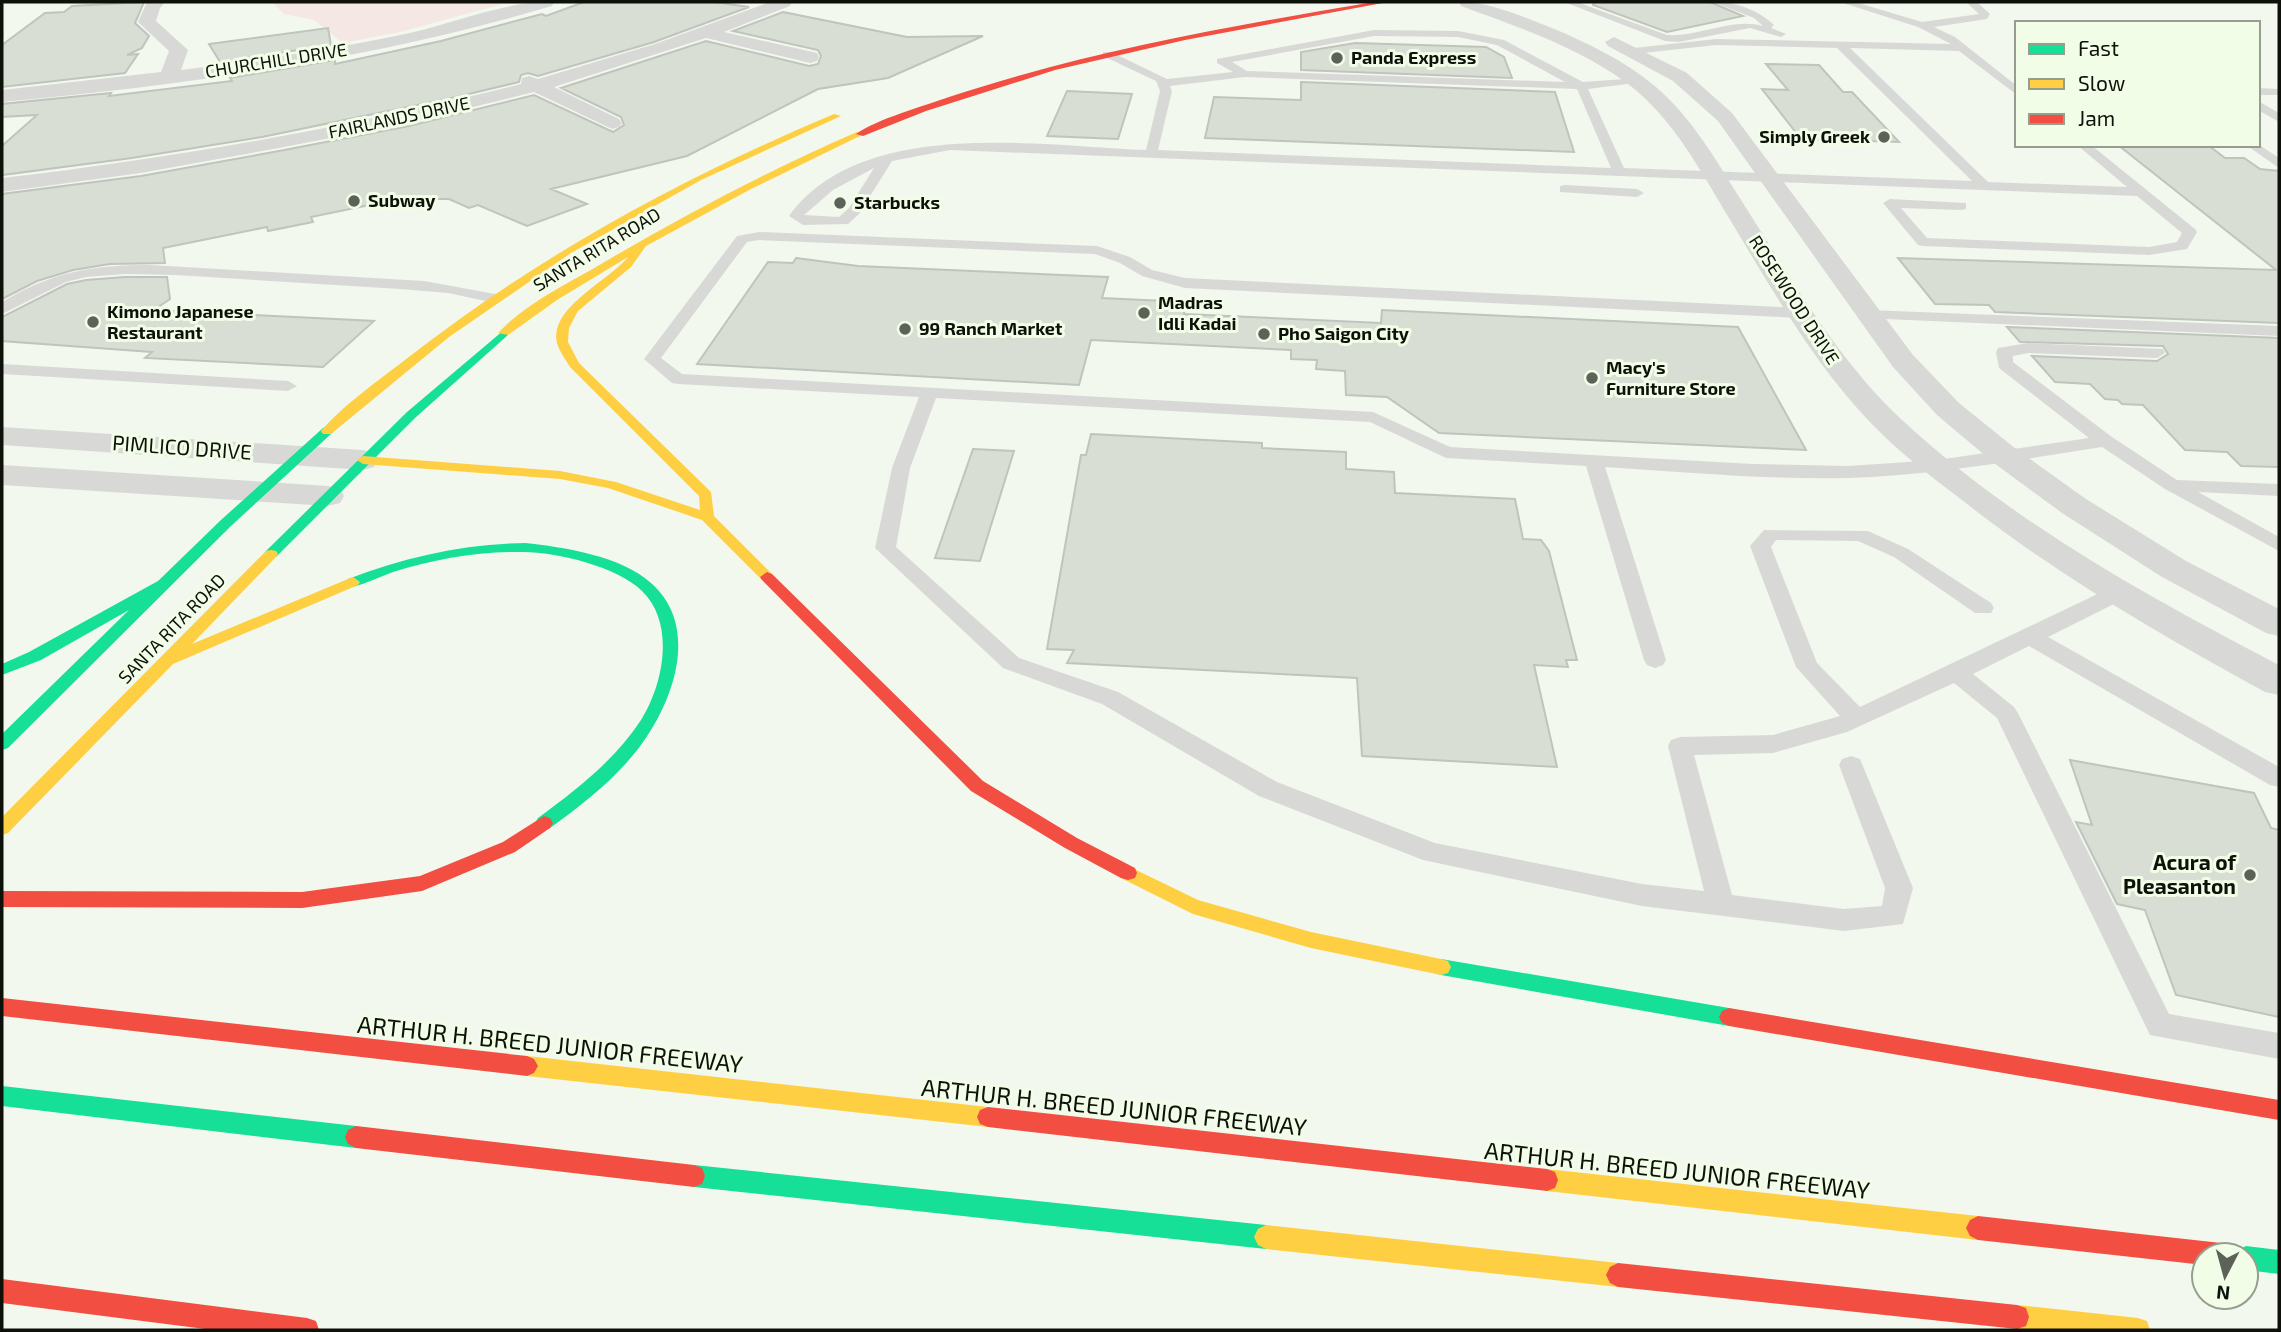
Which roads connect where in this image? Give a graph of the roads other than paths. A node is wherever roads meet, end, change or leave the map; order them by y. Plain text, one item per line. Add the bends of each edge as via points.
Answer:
1 (158, 2) edge
2 (546, 2) edge
3 (757, 2) edge
4 (783, 2) edge
5 (1385, 2) edge
6 (1467, 2) edge
7 (1514, 2) edge
8 (1569, 2) edge
9 (1718, 2) edge
10 (1845, 2) edge
11 (1971, 2) edge
12 (1576, 25) dead end
13 (1922, 25) junction
14 (701, 32) junction
15 (1781, 34) junction
16 (1599, 35) dead end
17 (1798, 44) junction
18 (1839, 44) junction
19 (1967, 44) junction
20 (1634, 51) junction
21 (1107, 54) junction
22 (810, 57) dead end
23 (1245, 74) junction
24 (168, 78) junction
25 (1635, 80) junction
26 (1162, 83) junction
27 (533, 84) junction
28 (1581, 86) junction
29 (2015, 90) edge
30 (2260, 91) edge
31 (2279, 92) edge
32 (2, 96) edge
33 (2260, 106) edge
34 (856, 108) dead end
35 (2279, 118) edge
36 (612, 123) dead end
37 (2086, 147) edge
38 (2255, 147) edge
39 (1150, 154) junction
40 (887, 158) junction
41 (2279, 164) edge
42 (1620, 173) junction
43 (2, 174) edge
44 (1715, 177) junction
45 (1771, 179) junction
46 (2, 184) edge
47 (1985, 187) junction
48 (1565, 189) dead end
49 (2143, 192) junction
50 (1637, 193) dead end
51 (1961, 206) dead end
52 (642, 244) junction
53 (495, 298) junction
54 (2, 309) edge
55 (1800, 313) junction
56 (1868, 315) junction
57 (2279, 331) edge
58 (2157, 353) dead end
59 (2, 369) edge
60 (288, 386) dead end
61 (930, 392) junction
62 (2, 436) edge
63 (2105, 441) junction
64 (300, 456) junction
65 (2005, 456) junction
66 (363, 460) junction
67 (1594, 462) junction
68 (1937, 466) junction
69 (2, 475) edge
70 (2172, 485) junction
71 (2279, 490) edge
72 (261, 492) junction
73 (328, 496) junction
74 (706, 517) junction
75 (2279, 545) edge
76 (162, 585) junction
77 (2118, 593) junction
78 (1983, 608) dead end
79 (2279, 624) edge
80 (2031, 637) junction
81 (170, 659) junction
82 (1655, 660) dead end
83 (2, 670) edge
84 (1956, 673) junction
85 (2279, 682) edge
86 (1857, 719) junction
87 (2, 744) edge
88 (1851, 765) dead end
89 (2279, 778) edge
90 (2, 828) edge
91 (2, 899) edge
92 (1721, 905) junction
93 (2, 1007) edge
94 (2279, 1046) edge
95 (2, 1096) edge
96 (2279, 1110) edge
97 (2190, 1252) edge
98 (2260, 1260) edge
99 (2279, 1262) edge
100 (2, 1291) edge
101 (307, 1330) edge
102 (2138, 1330) edge

1 - 24 street via 147,22 179,50
2 - 24 street, CHURCHILL DRIVE via 365,46
3 - 14 street, FAIRLANDS DRIVE
4 - 14 street, FAIRLANDS DRIVE
5 - 21 main road, SANTA RITA ROAD
6 - 25 street, ROSEWOOD DRIVE via 1563,40
7 - 12 street
8 - 15 lane via 1665,38 1750,25
9 - 15 lane via 1758,16
10 - 13 lane
11 - 13 lane via 1983,17
13 - 19 lane
14 - 22 street
14 - 27 street, FAIRLANDS DRIVE
15 - 17 lane
16 - 20 street
17 - 18 lane
17 - 20 lane via 1716,42
18 - 19 lane
18 - 47 lane
19 - 29 lane
20 - 45 street via 1680,77 1705,98 1725,117
21 - 26 lane
21 - 52 main road, SANTA RITA ROAD via 977,90 879,125 778,169
23 - 26 lane
23 - 28 lane
23 - 28 lane via 1221,61 1374,33 1458,34 1500,43
24 - 32 street, CHURCHILL DRIVE
25 - 28 lane
25 - 44 street, ROSEWOOD DRIVE via 1675,117
26 - 39 lane via 1166,91
27 - 36 street
27 - 43 street, FAIRLANDS DRIVE via 204,148
27 - 46 street, FAIRLANDS DRIVE via 344,130 205,156
28 - 42 lane
30 - 31 lane
33 - 35 lane
34 - 53 main road, SANTA RITA ROAD via 739,156 666,193
37 - 49 lane
38 - 41 lane
39 - 40 lane via 950,146
39 - 42 lane
40 - 40 lane via 819,191 796,216 803,221 843,221
42 - 44 lane
44 - 45 lane
44 - 55 street, ROSEWOOD DRIVE
45 - 47 lane
45 - 56 street
47 - 49 lane
48 - 50 lane
49 - 51 lane via 2190,232 2182,246 2149,251 1923,243 1890,203
52 - 66 main road, SANTA RITA ROAD via 572,284 515,325
52 - 74 main road via 627,265 573,309 562,342 574,366 706,495
53 - 54 lane via 418,286 99,271 44,284
53 - 64 main road, SANTA RITA ROAD via 411,361
55 - 61 lane via 1185,283 1147,273 1097,250 759,236 742,239 652,359 678,379
55 - 68 street, ROSEWOOD DRIVE via 1832,361 1878,414
56 - 57 lane
56 - 65 street via 1948,409
58 - 63 lane via 2028,348 2004,352 2005,364
59 - 60 lane
61 - 67 lane via 1373,417 1446,452
61 - 92 lane via 901,468 885,548 1011,663 1110,698 1268,789 1432,853 1642,895
62 - 64 street, PIMLICO DRIVE
63 - 65 lane
63 - 70 lane
64 - 66 street, PIMLICO DRIVE
64 - 72 main road, SANTA RITA ROAD
65 - 68 lane
65 - 79 street via 2174,569
66 - 73 main road, SANTA RITA ROAD
66 - 74 main road via 560,475 611,485
67 - 68 lane via 1848,472
67 - 82 lane
68 - 77 street, ROSEWOOD DRIVE via 2009,521
69 - 72 street, PIMLICO DRIVE
70 - 71 lane
70 - 75 lane
72 - 73 street, PIMLICO DRIVE
72 - 76 main road, SANTA RITA ROAD
73 - 81 main road, SANTA RITA ROAD
74 - 96 main road via 976,786 1071,843 1193,906 1311,940 1459,971
76 - 83 main road
76 - 87 main road, SANTA RITA ROAD
77 - 80 lane
77 - 85 street, ROSEWOOD DRIVE
78 - 86 lane via 1901,553 1861,535 1771,534 1760,546 1807,667
80 - 84 lane
80 - 89 lane
81 - 90 main road, SANTA RITA ROAD
81 - 91 main road via 370,575 464,550 528,547 610,565 647,587 668,621 672,663 658,704 627,751 574,802 509,847 422,883 302,900
84 - 86 lane
84 - 94 lane via 2006,713 2160,1026
86 - 92 lane via 1773,744 1679,746
88 - 92 lane via 1899,888 1893,916 1844,920
93 - 97 main road, ARTHUR H. BREED JUNIOR FREEWAY
95 - 102 main road via 645,1171
98 - 99 main road
100 - 101 main road

